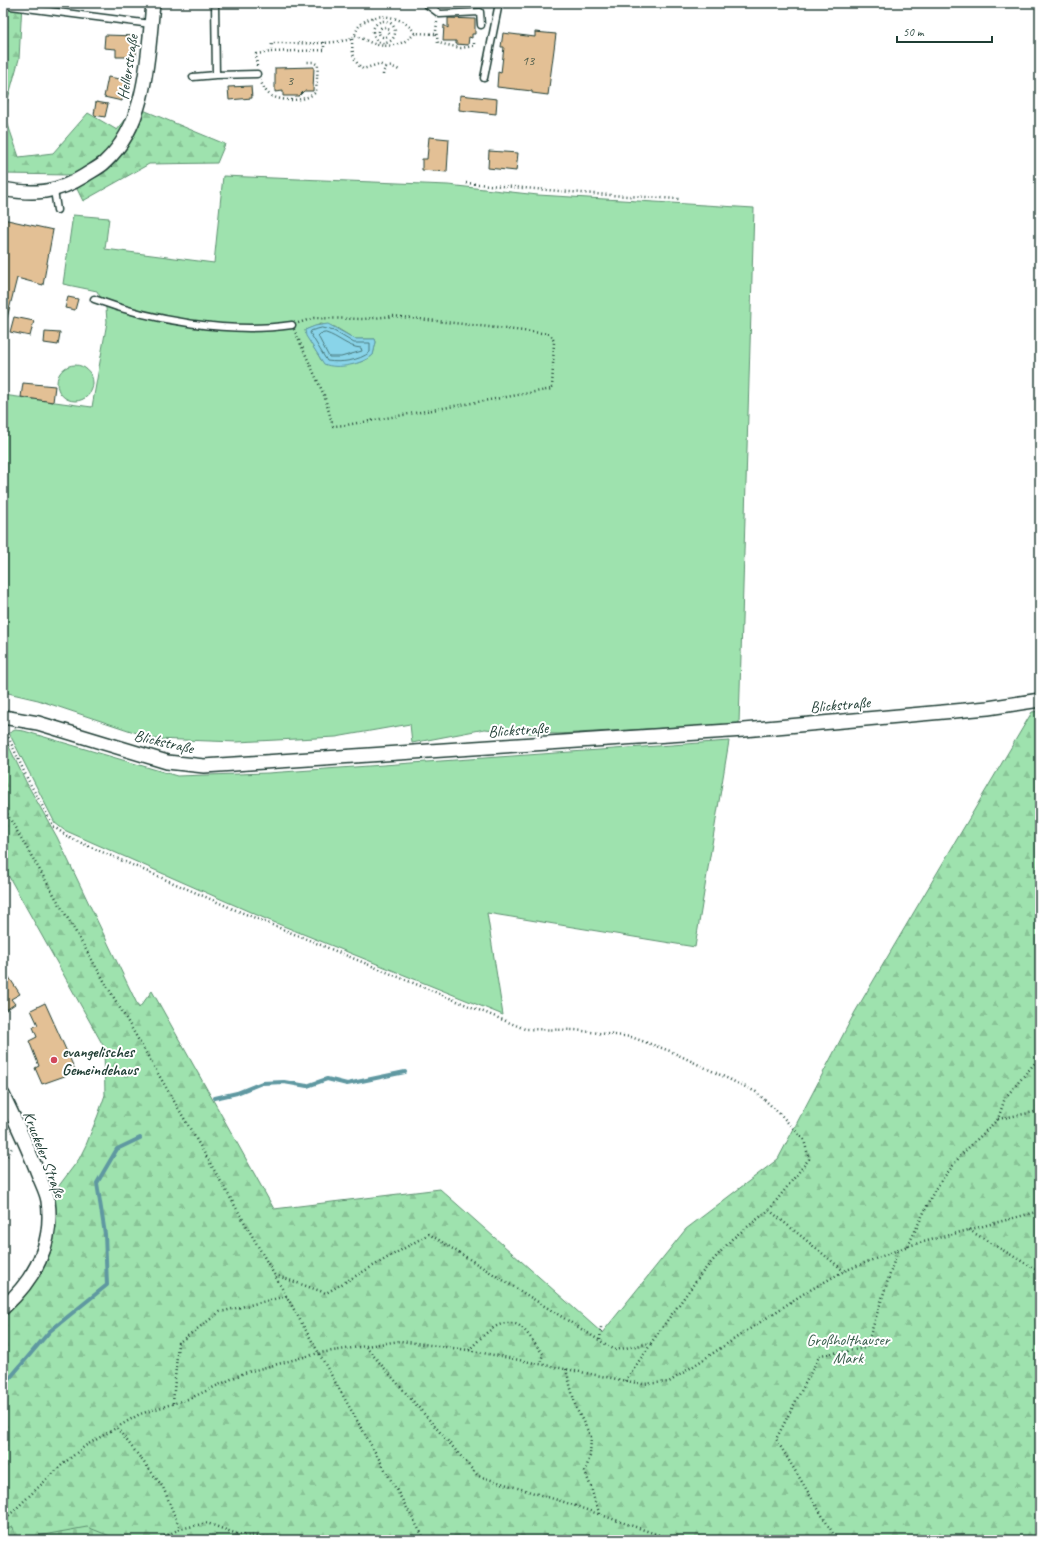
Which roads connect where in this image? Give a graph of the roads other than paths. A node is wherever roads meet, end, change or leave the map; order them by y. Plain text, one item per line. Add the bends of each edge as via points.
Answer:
1 (153, 3) edge
2 (215, 3) edge
3 (425, 3) edge
4 (499, 3) edge
5 (3, 5) edge
6 (151, 24) junction
7 (480, 26) dead end
8 (257, 74) road end
9 (216, 75) junction
10 (193, 77) dead end
11 (484, 78) dead end
12 (3, 189) edge
13 (54, 190) junction
14 (58, 210) dead end
15 (94, 300) dead end
16 (292, 324) road end
17 (1040, 700) edge
18 (3, 717) edge
19 (3, 1095) edge
20 (3, 1308) edge

1 - 6 street, Hellerstraße
2 - 9 lane
3 - 7 lane via 440,14 480,12
4 - 11 lane
5 - 6 lane
6 - 13 street, Hellerstraße via 140,103 120,145 104,163 74,182
8 - 9 lane
9 - 10 lane
12 - 13 street, Hellerstraße via 21,192
13 - 14 lane
15 - 16 lane via 114,307 189,322 231,327 274,327
17 - 18 street, Blickstraße via 988,708 744,730 204,766 166,762 38,723
19 - 20 street, Kruckeler Straße via 23,1135 48,1200 49,1227 38,1267 26,1285

